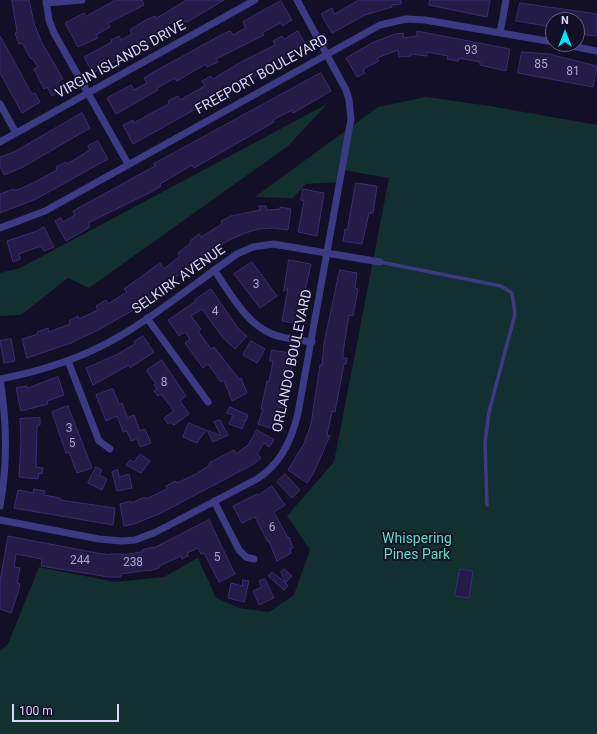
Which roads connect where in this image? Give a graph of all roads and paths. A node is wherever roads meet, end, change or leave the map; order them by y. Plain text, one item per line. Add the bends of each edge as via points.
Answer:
1 (82, 0) edge
2 (255, 0) edge
3 (297, 0) edge
4 (506, 0) edge
5 (46, 2) edge
6 (500, 32) junction
7 (545, 40) edge
8 (585, 49) edge
9 (597, 51) edge
10 (327, 53) junction
11 (88, 94) junction
12 (0, 104) edge
13 (16, 133) junction
14 (0, 142) edge
15 (128, 164) junction
16 (0, 228) edge
17 (328, 253) junction
18 (380, 262) joint
19 (214, 270) junction
20 (147, 318) junction
21 (312, 342) junction
22 (68, 361) junction
23 (0, 379) edge
24 (208, 402) dead end
25 (110, 449) dead end
26 (214, 502) junction
27 (487, 505) dead end
28 (0, 506) edge
29 (0, 520) edge
30 (254, 559) dead end

1 - 5 street
2 - 11 street, VIRGIN ISLANDS DRIVE
3 - 10 street, ORLANDO BOULEVARD
4 - 6 street
5 - 11 street via 48,20 54,34
6 - 7 street, FREEPORT BOULEVARD
6 - 10 street, FREEPORT BOULEVARD via 406,19 380,25
8 - 9 street
10 - 15 street, FREEPORT BOULEVARD
10 - 17 street, ORLANDO BOULEVARD via 346,90 351,119
11 - 13 street, VIRGIN ISLANDS DRIVE
11 - 15 street
12 - 13 street
13 - 14 street, VIRGIN ISLANDS DRIVE
15 - 16 street, FREEPORT BOULEVARD via 45,211
17 - 18 street, SELKIRK AVENUE
17 - 19 street, SELKIRK AVENUE via 283,244 263,244 245,250
17 - 21 street, ORLANDO BOULEVARD
18 - 27 lane via 501,286 512,293 515,314 489,412 485,443
19 - 20 street, SELKIRK AVENUE
19 - 21 street via 244,312 258,326 280,337
20 - 22 street, SELKIRK AVENUE via 107,343
20 - 24 street
21 - 26 street, ORLANDO BOULEVARD via 296,423 284,452 274,466 262,476
22 - 23 street, SELKIRK AVENUE
22 - 25 street via 99,441
23 - 28 street via 7,440 6,471
26 - 29 street, ORLANDO BOULEVARD via 156,532 128,541 99,539
26 - 30 street via 239,550 246,557

